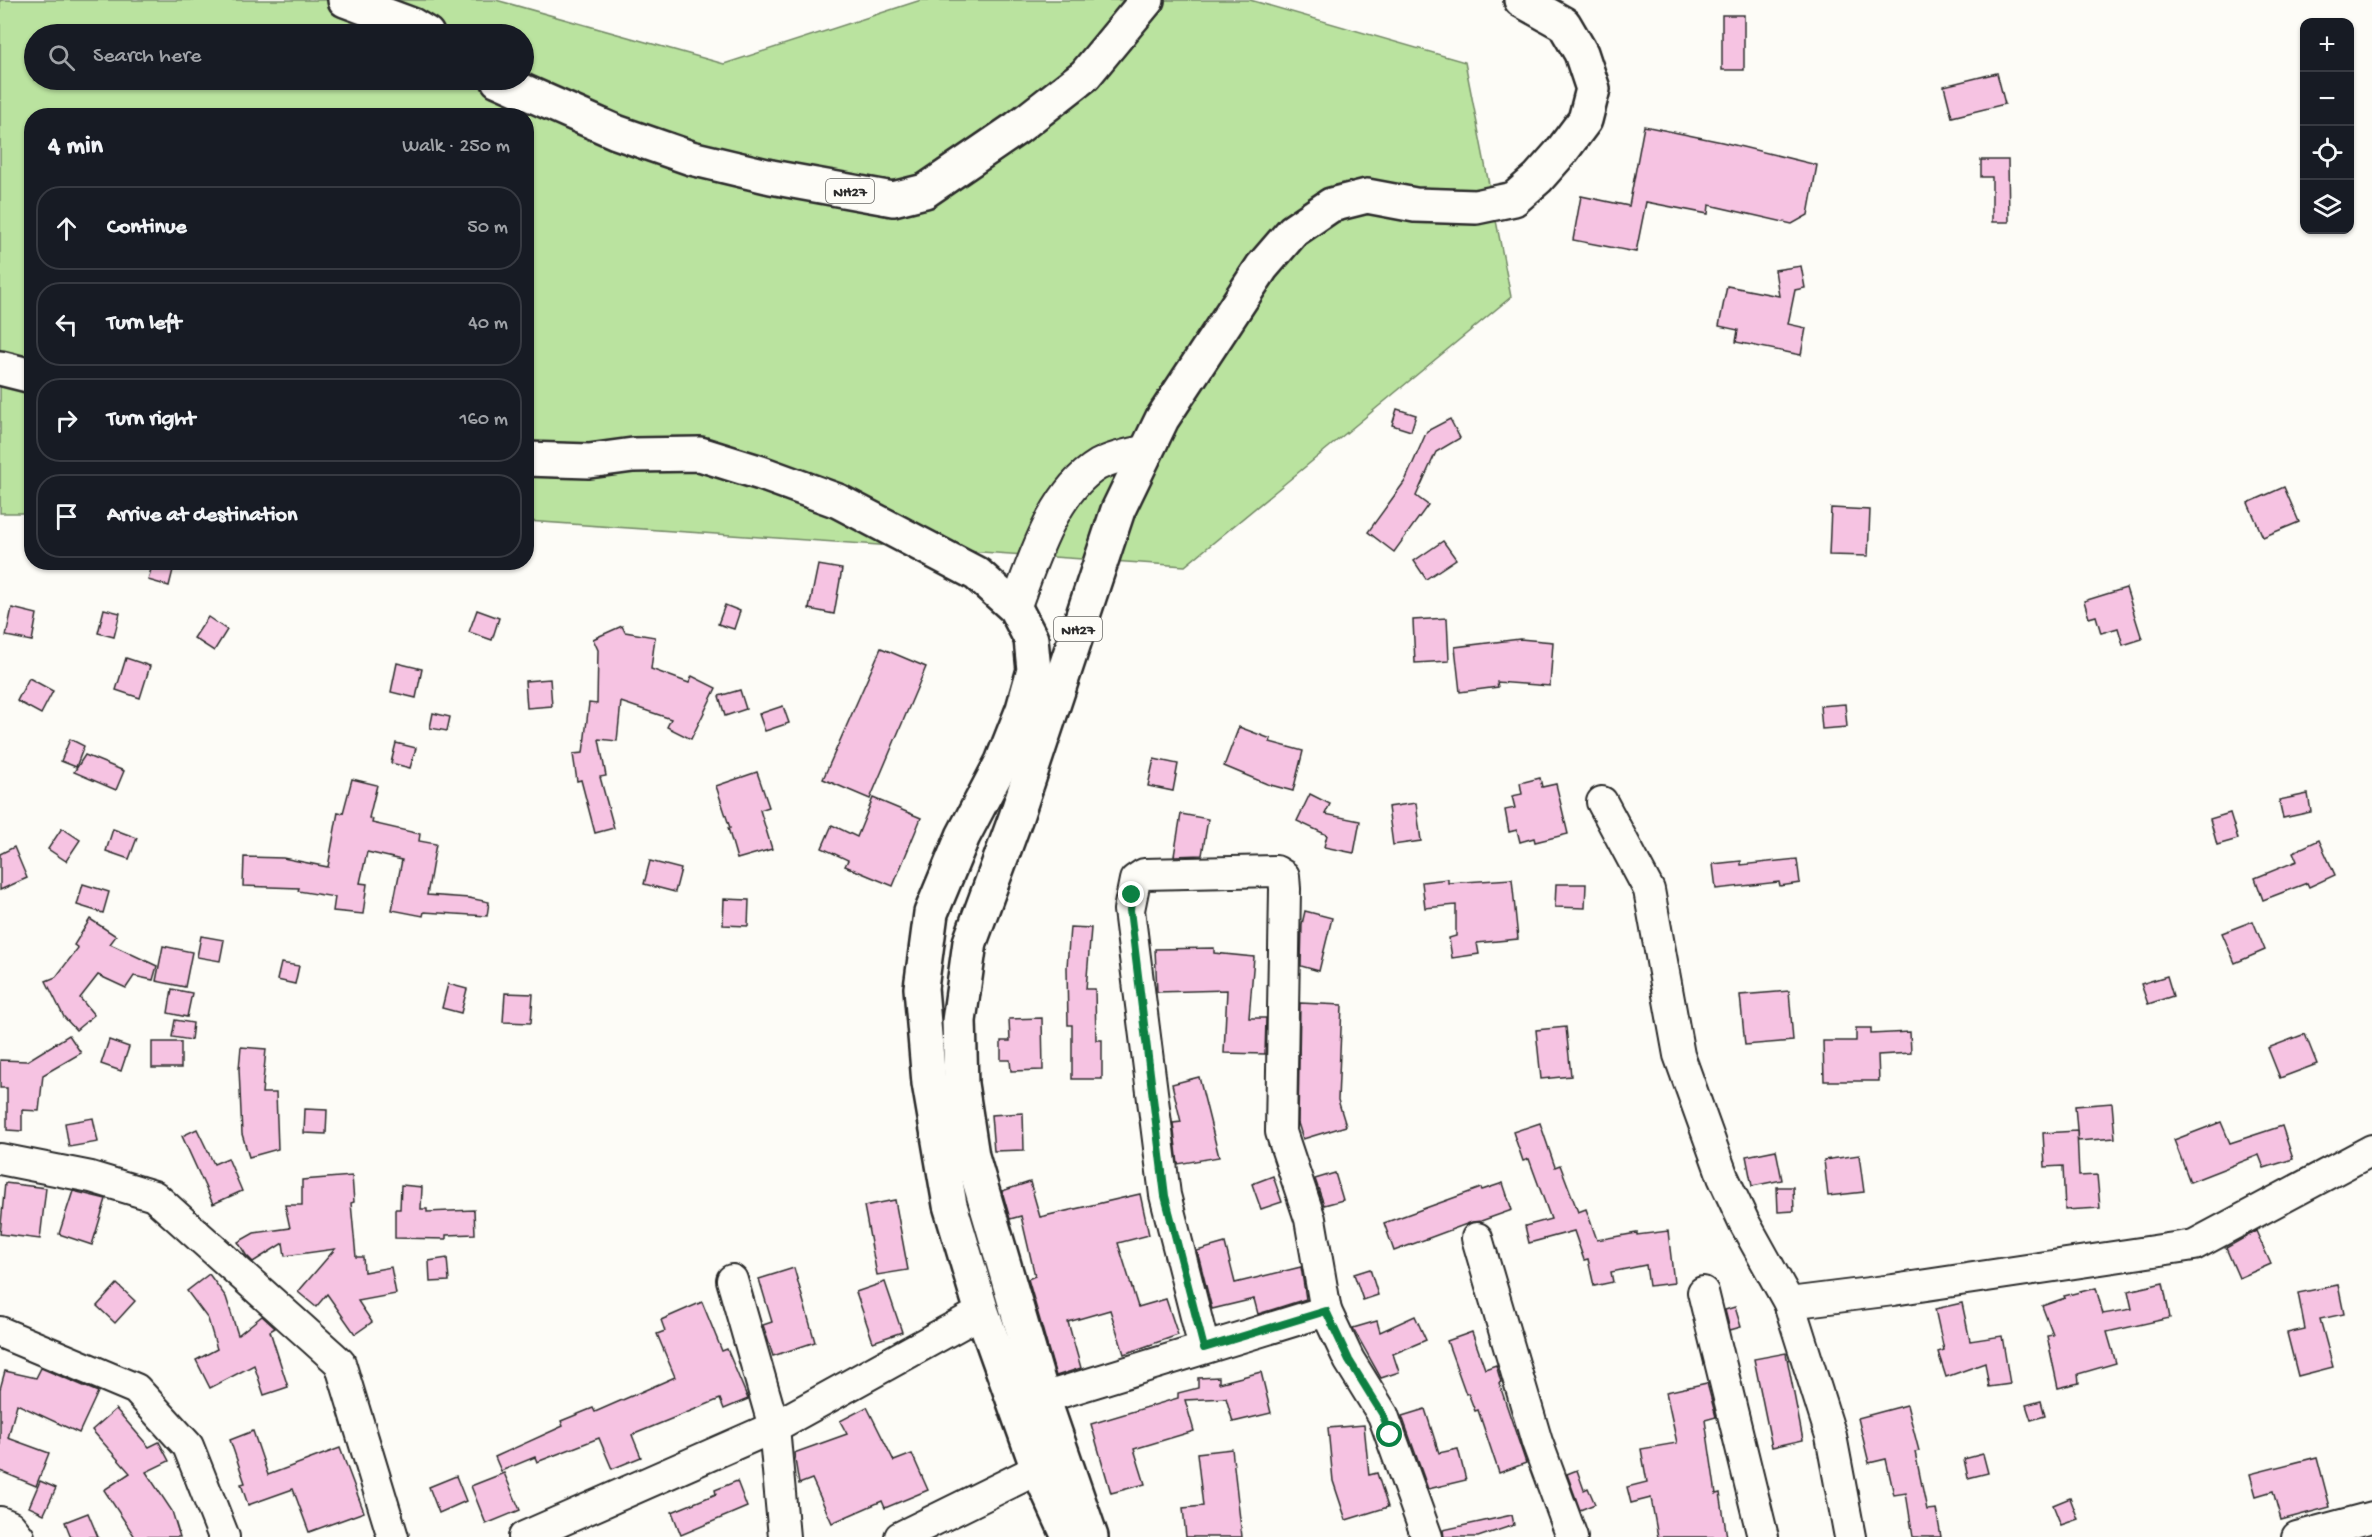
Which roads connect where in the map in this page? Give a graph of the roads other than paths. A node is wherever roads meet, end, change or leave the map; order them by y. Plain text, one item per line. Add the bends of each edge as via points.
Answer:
1 (345, 0) edge
2 (1147, 0) edge
3 (1521, 0) edge
4 (409, 24) edge
5 (521, 90) edge
6 (0, 368) edge
7 (24, 374) edge
8 (1147, 450) junction
9 (534, 459) edge
10 (1015, 608) junction
11 (1602, 802) dead end
12 (2372, 1150) edge
13 (0, 1159) edge
14 (1477, 1238) dead end
15 (732, 1280) dead end
16 (1703, 1292) dead end
17 (1789, 1304) junction
18 (1326, 1311) junction
19 (982, 1312) junction
20 (0, 1332) edge
21 (1204, 1348) junction
22 (1043, 1398) junction
23 (774, 1427) junction
24 (1038, 1469) junction
25 (2372, 1517) edge
26 (0, 1522) edge
27 (19, 1537) edge
28 (224, 1537) edge
29 (393, 1537) edge
30 (524, 1537) edge
31 (784, 1537) edge
32 (900, 1537) edge
33 (1069, 1537) edge
34 (1091, 1537) edge
35 (1427, 1537) edge
36 (1572, 1537) edge
37 (1763, 1537) edge
38 (1850, 1537) edge
39 (2297, 1537) edge

1 - 4 highway
2 - 5 highway, NH27 via 1085,75 926,192 893,199 691,158 616,132
3 - 8 highway, NH27 via 1563,24 1581,53 1593,89 1585,120 1562,152 1514,199 1476,207 1415,205 1367,196 1331,205 1293,231 1262,267 1162,419
6 - 7 highway
8 - 10 street via 1097,466 1069,492 1041,539
8 - 22 highway, NH27 via 1118,510 1016,818 970,942 959,1021 961,1084 972,1156
9 - 10 highway, NH27 via 590,461 700,454 838,501 977,574
10 - 19 highway, NH27 via 1030,639 1034,670 1002,762 963,836 931,914 921,988 929,1083 950,1205
11 - 17 street via 1649,890 1679,1054 1723,1177
12 - 17 street via 2194,1245
13 - 29 street via 91,1177 154,1196 340,1363
14 - 36 street via 1537,1442
15 - 23 street
16 - 37 street
17 - 38 street via 1831,1436
18 - 21 street
18 - 21 street via 1310,1219 1281,1132 1284,876 1276,872 1144,874 1135,880 1130,910 1165,1196
18 - 35 street via 1349,1360 1383,1415
19 - 23 street
19 - 24 highway, NH27
20 - 28 street via 136,1389 188,1446
21 - 22 street
22 - 34 highway, NH27
23 - 30 street
23 - 31 street
24 - 32 street
24 - 33 highway, NH27
25 - 39 street
26 - 27 street via 10,1526

